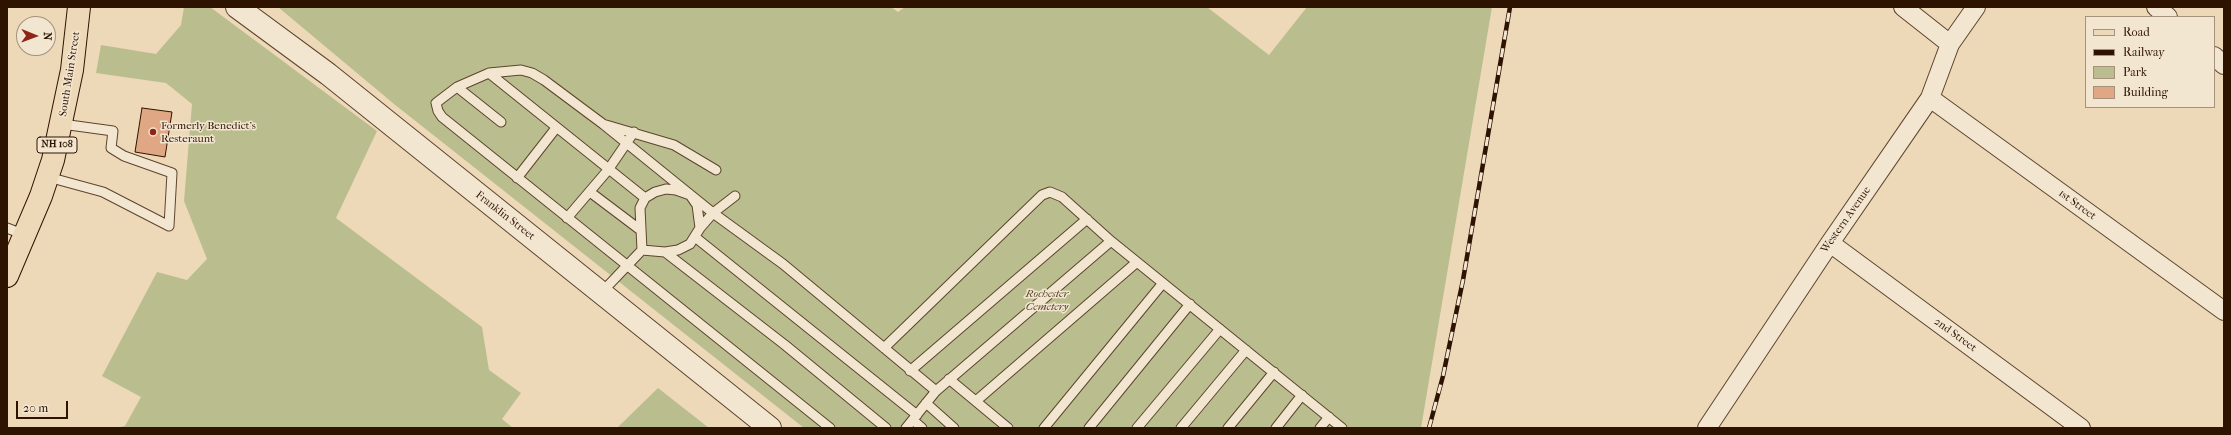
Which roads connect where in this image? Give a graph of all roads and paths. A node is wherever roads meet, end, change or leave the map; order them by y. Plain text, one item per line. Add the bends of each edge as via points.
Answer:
1 (79, 7) edge
2 (237, 7) edge
3 (1903, 7) edge
4 (1976, 7) edge
5 (1950, 44) junction
6 (2215, 57) edge
7 (2224, 65) edge
8 (489, 73) junction
9 (457, 87) junction
10 (1930, 98) junction
11 (501, 122) dead end
12 (62, 124) junction
13 (603, 124) junction
14 (556, 128) junction
15 (634, 132) junction
16 (626, 144) junction
17 (608, 170) junction
18 (716, 170) dead end
19 (48, 177) junction
20 (517, 178) junction
21 (590, 192) junction
22 (690, 195) junction
23 (735, 196) dead end
24 (645, 198) junction
25 (713, 213) junction
26 (567, 218) junction
27 (1087, 219) junction
28 (700, 228) junction
29 (639, 230) junction
30 (16, 231) edge
31 (695, 237) junction
32 (1111, 241) junction
33 (1830, 243) junction
34 (642, 250) junction
35 (665, 252) junction
36 (1137, 262) junction
37 (626, 266) junction
38 (7, 276) edge
39 (1163, 283) junction
40 (602, 292) junction
41 (1190, 304) junction
42 (2224, 311) edge
43 (1220, 329) junction
44 (884, 348) junction
45 (1246, 350) junction
46 (910, 371) junction
47 (1274, 372) junction
48 (949, 380) junction
49 (936, 391) junction
50 (1302, 396) junction
51 (976, 401) junction
52 (926, 403) junction
53 (915, 417) junction
54 (1329, 417) junction
55 (770, 428) edge
56 (830, 428) edge
57 (886, 428) edge
58 (906, 428) edge
59 (922, 428) edge
60 (954, 428) edge
61 (1008, 428) edge
62 (1044, 428) edge
63 (1090, 428) edge
64 (1138, 428) edge
65 (1181, 428) edge
66 (1228, 428) edge
67 (1276, 428) edge
68 (1320, 428) edge
69 (1342, 428) edge
70 (1707, 428) edge
71 (2081, 428) edge

1 - 12 main road, South Main Street / NH 108 via 72,70
2 - 40 street, Franklin Street via 328,74
3 - 5 street
4 - 5 street, Western Avenue
5 - 10 street, Western Avenue
6 - 7 street
8 - 9 lane
8 - 13 lane via 508,70 532,73
8 - 14 lane
9 - 11 lane
9 - 20 lane via 436,103 438,112
10 - 33 street, Western Avenue
10 - 42 street, 1st Street
12 - 19 main road, South Main Street / NH 108
12 - 19 lane via 113,131 111,148 124,156 172,173 169,226 103,192
13 - 15 lane
13 - 16 lane
14 - 17 lane
14 - 20 lane
15 - 16 lane
15 - 18 lane via 674,145
16 - 17 lane
16 - 22 lane
17 - 21 lane
17 - 24 lane
19 - 30 main road, South Main Street / NH 108
20 - 26 lane
21 - 26 lane
21 - 29 lane
22 - 24 lane via 666,189
22 - 25 lane
22 - 28 lane via 697,205
23 - 25 lane
24 - 29 lane via 640,208
25 - 28 lane
25 - 44 lane via 783,264
26 - 37 lane
27 - 32 lane
27 - 44 lane via 1056,194 1050,192 1042,195
27 - 46 lane
28 - 31 lane
29 - 34 lane
30 - 38 main road, South Main Street / NH 108
31 - 35 lane via 690,244 678,250
31 - 53 lane
32 - 36 lane
32 - 48 lane
33 - 70 street, Western Avenue
33 - 71 street, 2nd Street
34 - 35 lane
34 - 37 lane
35 - 57 lane via 785,345
36 - 39 lane
36 - 51 lane
37 - 40 lane
37 - 56 lane
39 - 41 lane
39 - 62 lane
40 - 55 street, Franklin Street
41 - 43 lane
41 - 63 lane
43 - 45 lane
43 - 64 lane
44 - 46 lane
45 - 47 lane
45 - 65 lane
46 - 49 lane
47 - 50 lane
47 - 66 lane
48 - 49 lane
48 - 51 lane
49 - 52 lane
50 - 54 lane
50 - 67 lane
51 - 61 lane
52 - 53 lane
52 - 60 lane
53 - 58 lane
53 - 59 lane
54 - 68 lane
54 - 69 lane

